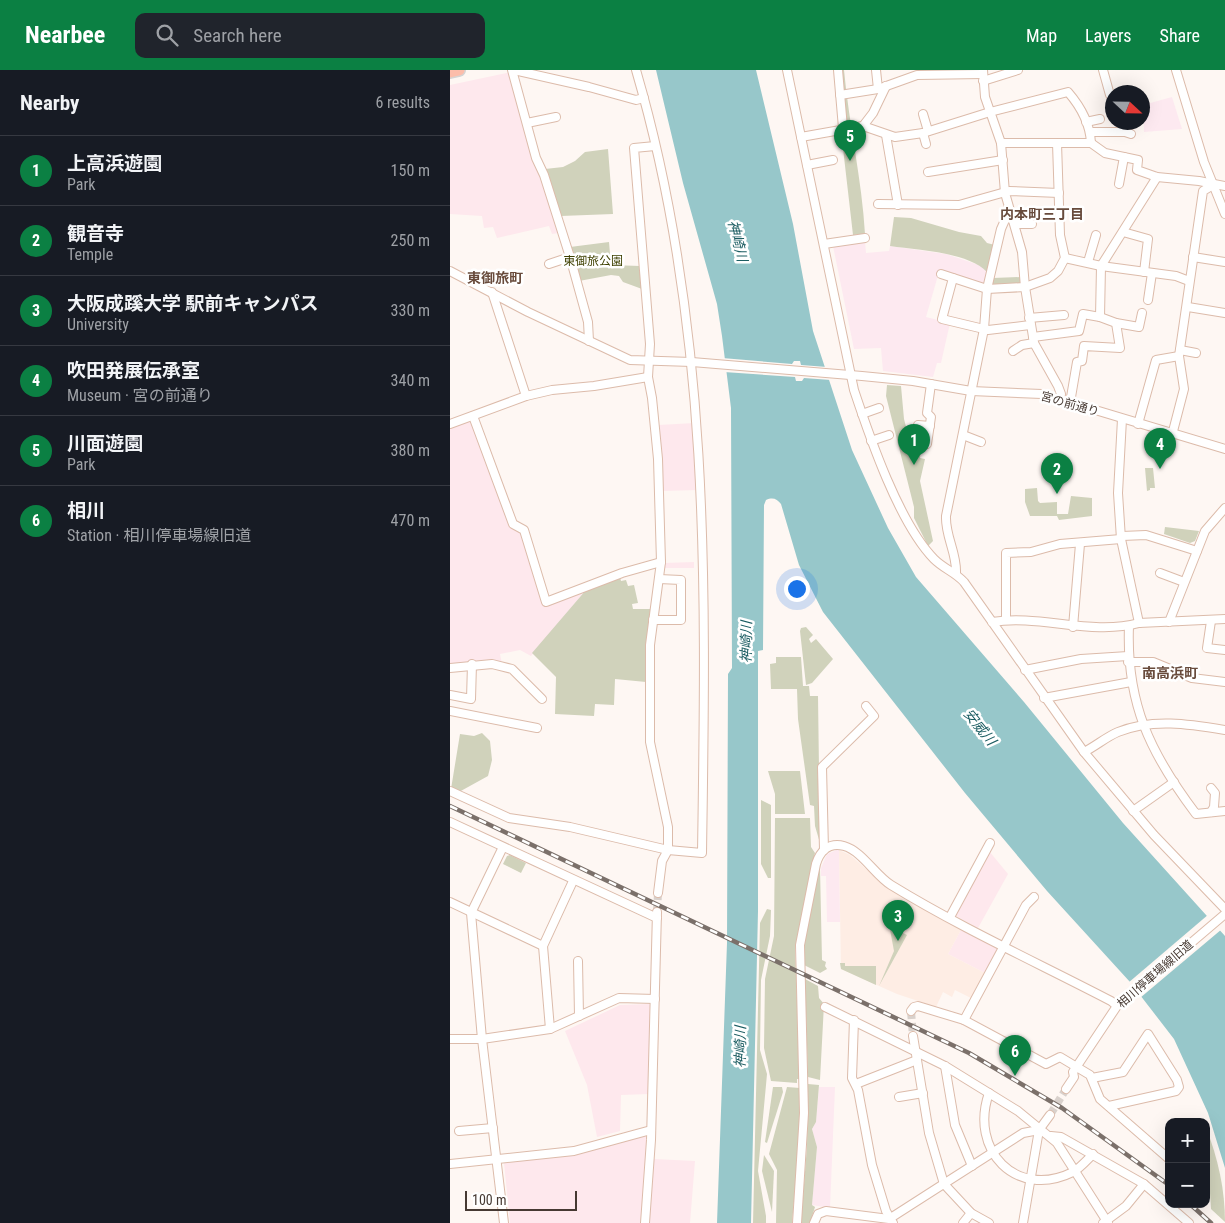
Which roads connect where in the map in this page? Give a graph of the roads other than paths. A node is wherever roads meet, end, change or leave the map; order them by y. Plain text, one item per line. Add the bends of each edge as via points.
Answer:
1 (459, 70) edge
2 (513, 70) edge
3 (636, 70) edge
4 (787, 70) edge
5 (838, 70) edge
6 (876, 70) edge
7 (1018, 70) edge
8 (1103, 70) edge
9 (1176, 70) edge
10 (450, 72) edge
11 (910, 73) edge
12 (983, 75) edge
13 (1107, 85) edge
14 (886, 86) junction
15 (878, 89) junction
16 (840, 94) junction
17 (644, 98) junction
18 (990, 112) junction
19 (923, 114) dead end
20 (556, 117) dead end
21 (1100, 119) dead end
22 (1086, 122) junction
23 (527, 123) junction
24 (863, 126) junction
25 (843, 128) junction
26 (1127, 131) dead end
27 (926, 132) junction
28 (1090, 132) junction
29 (886, 135) junction
30 (801, 137) junction
31 (1001, 143) junction
32 (1057, 143) junction
33 (1091, 143) junction
34 (926, 144) dead end
35 (656, 146) junction
36 (1124, 157) junction
37 (834, 160) dead end
38 (1003, 160) junction
39 (807, 165) junction
40 (928, 172) dead end
41 (1157, 177) junction
42 (1119, 184) dead end
43 (1213, 185) junction
44 (1225, 186) edge
45 (1005, 193) junction
46 (1059, 194) junction
47 (878, 204) dead end
48 (898, 204) junction
49 (1011, 214) junction
50 (1225, 214) edge
51 (1014, 224) junction
52 (1032, 224) dead end
53 (1123, 232) junction
54 (1096, 235) dead end
55 (865, 238) dead end
56 (824, 244) junction
57 (570, 257) junction
58 (1066, 258) junction
59 (1193, 258) junction
60 (1088, 262) junction
61 (1225, 262) edge
62 (549, 264) dead end
63 (1102, 266) junction
64 (450, 271) edge
65 (1148, 272) junction
66 (941, 274) dead end
67 (953, 278) junction
68 (1189, 281) junction
69 (1025, 287) junction
70 (987, 289) junction
71 (492, 292) junction
72 (1148, 300) dead end
73 (1188, 306) junction
74 (1142, 313) dead end
75 (1225, 313) edge
76 (1064, 315) dead end
77 (1100, 317) junction
78 (1030, 321) junction
79 (1116, 323) junction
80 (984, 329) junction
81 (1033, 340) junction
82 (589, 341) junction
83 (1012, 351) dead end
84 (1196, 352) dead end
85 (1180, 353) junction
86 (649, 362) junction
87 (695, 362) junction
88 (849, 375) junction
89 (648, 377) junction
90 (931, 384) junction
91 (971, 390) junction
92 (526, 396) junction
93 (1060, 400) junction
94 (1070, 403) junction
95 (879, 408) dead end
96 (862, 414) junction
97 (473, 416) junction
98 (1122, 419) junction
99 (450, 424) edge
100 (1138, 424) junction
101 (918, 425) dead end
102 (930, 426) junction
103 (889, 435) dead end
104 (963, 435) junction
105 (1172, 435) junction
106 (871, 441) junction
107 (981, 442) dead end
108 (927, 444) dead end
109 (1225, 449) edge
110 (1225, 508) edge
111 (1122, 538) junction
112 (1080, 544) junction
113 (1197, 551) junction
114 (661, 562) junction
115 (956, 573) junction
116 (1160, 573) dead end
117 (659, 579) junction
118 (1184, 582) junction
119 (1225, 619) edge
120 (653, 620) junction
121 (1006, 620) junction
122 (1211, 621) junction
123 (992, 622) junction
124 (1169, 622) junction
125 (1139, 623) junction
126 (1129, 626) junction
127 (1073, 627) junction
128 (1225, 650) edge
129 (1128, 659) junction
130 (472, 664) junction
131 (450, 668) edge
132 (1025, 670) junction
133 (1132, 682) junction
134 (1225, 682) edge
135 (450, 694) edge
136 (1044, 698) junction
137 (542, 699) dead end
138 (866, 706) dead end
139 (450, 711) edge
140 (1142, 724) junction
141 (537, 728) dead end
142 (1225, 730) edge
143 (1084, 752) junction
144 (1174, 782) junction
145 (1211, 788) dead end
146 (450, 791) edge
147 (1133, 811) junction
148 (1225, 811) edge
149 (1211, 812) junction
150 (450, 822) edge
151 (990, 843) dead end
152 (502, 847) junction
153 (668, 850) junction
154 (824, 850) junction
155 (573, 880) junction
156 (658, 893) tunnel mouth
157 (1034, 897) dead end
158 (450, 902) edge
159 (1225, 909) edge
160 (471, 912) junction
161 (1225, 914) edge
162 (950, 917) junction
163 (543, 946) junction
164 (1003, 946) junction
165 (578, 961) dead end
166 (655, 999) junction
167 (1116, 1006) junction
168 (825, 1007) dead end
169 (911, 1011) dead end
170 (579, 1016) junction
171 (854, 1020) junction
172 (964, 1020) junction
173 (550, 1029) junction
174 (913, 1036) tunnel mouth
175 (450, 1039) edge
176 (482, 1039) junction
177 (915, 1051) junction
178 (917, 1060) junction
179 (945, 1066) junction
180 (1076, 1067) junction
181 (1092, 1078) junction
182 (856, 1084) junction
183 (1066, 1089) tunnel mouth
184 (923, 1093) junction
185 (989, 1093) junction
186 (899, 1097) dead end
187 (1109, 1106) junction
188 (1050, 1115) tunnel mouth
189 (493, 1128) junction
190 (651, 1130) junction
191 (1039, 1130) junction
192 (459, 1131) dead end
193 (1050, 1136) junction
194 (992, 1153) junction
195 (1093, 1154) junction
196 (1165, 1155) edge
197 (497, 1159) junction
198 (450, 1164) edge
199 (972, 1166) junction
200 (1075, 1171) junction
201 (1031, 1179) junction
202 (944, 1184) junction
203 (1144, 1184) junction
204 (971, 1213) junction
205 (852, 1219) edge
206 (890, 1222) edge
207 (1106, 1222) edge
208 (504, 1223) edge
209 (645, 1223) edge
210 (797, 1223) edge
211 (814, 1223) edge
212 (963, 1223) edge
213 (989, 1223) edge
214 (1023, 1223) edge
215 (1189, 1223) edge

1 - 10 highway
2 - 17 street via 636,100
2 - 23 street
3 - 17 street
4 - 30 street
5 - 16 street
6 - 15 street
7 - 12 street
8 - 13 street
9 - 43 street
11 - 12 street
11 - 14 street
12 - 18 street
14 - 15 street
14 - 24 street
15 - 16 street
16 - 25 street
17 - 35 street
18 - 22 street via 1068,92
18 - 27 street
18 - 31 street
19 - 27 street
20 - 23 street
21 - 22 street
22 - 28 street
23 - 57 street
24 - 25 street
24 - 29 street
25 - 30 street
26 - 28 street
27 - 29 street via 895,137
27 - 34 street
28 - 33 street
29 - 48 street
30 - 39 street
31 - 32 street
31 - 38 street
32 - 33 street
32 - 46 street
33 - 36 street via 1105,153
35 - 86 street via 634,148
35 - 87 street
36 - 41 street via 1138,160 1137,170
36 - 42 street
37 - 39 street
38 - 40 street
38 - 45 street
39 - 56 street
41 - 43 street
41 - 53 street
43 - 44 street
43 - 50 street
43 - 59 street via 1203,190
45 - 46 street
45 - 48 street via 959,205
45 - 49 street
46 - 58 street via 1060,235
47 - 48 street
49 - 51 street
49 - 70 street via 1001,230
51 - 52 street
51 - 69 street via 1022,252
53 - 63 street
53 - 65 street via 1148,239
54 - 60 street
55 - 56 street
56 - 88 street
57 - 62 street
57 - 82 street via 588,322
58 - 60 street
58 - 69 street via 1050,278
59 - 61 street
59 - 68 street
60 - 63 street
63 - 65 street
63 - 77 street
64 - 71 street
65 - 68 street
65 - 72 street
66 - 67 street
67 - 70 street
67 - 80 street via 942,319
68 - 73 street
69 - 70 street
69 - 78 street
70 - 80 street
71 - 82 street
71 - 92 street
73 - 75 street
73 - 85 street
74 - 79 street via 1139,327
76 - 78 street
77 - 79 street
77 - 81 street via 1083,314 1079,331
78 - 80 street
78 - 81 street
79 - 94 street via 1120,348 1084,346 1082,361 1077,362
80 - 91 street
81 - 83 street
81 - 93 street via 1058,386
82 - 86 street via 630,360
84 - 85 street
85 - 100 street via 1156,360
85 - 105 street via 1184,389
86 - 87 street
86 - 89 street
87 - 88 street, 宮の前通り
87 - 153 street via 704,565 702,853
88 - 90 street, 宮の前通り
88 - 96 street
89 - 92 street
89 - 114 street via 658,459
90 - 91 street, 宮の前通り
90 - 102 street via 927,413 931,417
91 - 93 street, 宮の前通り via 1042,394
91 - 104 street
92 - 97 street
93 - 94 street, 宮の前通り
94 - 98 street, 宮の前通り
95 - 96 street
96 - 106 street
97 - 99 street
97 - 114 street via 513,524 524,530 546,602
98 - 100 street, 宮の前通り
98 - 111 street via 1118,493
100 - 105 street, 宮の前通り
101 - 102 street
102 - 108 street
103 - 106 street
104 - 107 street
104 - 115 street via 945,525 957,564
105 - 109 street, 宮の前通り
106 - 115 street via 910,526 934,559 948,571
110 - 113 street via 1205,531
111 - 112 street
111 - 113 street via 1146,535
111 - 125 street
112 - 121 street via 1060,544 1031,552 1006,554
112 - 127 street
113 - 118 street
114 - 117 street
115 - 123 street
116 - 118 street
117 - 120 street
117 - 120 street via 681,580 681,620
118 - 124 street
119 - 122 street
120 - 153 street via 650,742 668,827
121 - 123 street
121 - 127 street
122 - 124 street
122 - 128 street via 1207,648
123 - 132 street
124 - 125 street
125 - 126 street
126 - 127 street
126 - 129 street
129 - 132 street via 1080,660
129 - 133 street
129 - 134 street via 1153,662 1192,678
130 - 131 street
130 - 135 street via 471,699
130 - 137 street via 512,669
132 - 136 street
133 - 136 street
133 - 140 street
136 - 143 street
138 - 154 street via 874,716 822,768
139 - 141 street
140 - 142 street
140 - 143 street via 1117,733
140 - 144 street
143 - 147 street
144 - 147 street
144 - 149 street via 1196,814
145 - 149 street via 1215,793
146 - 153 street via 509,818 570,827
147 - 159 street
148 - 149 street
150 - 152 street
151 - 162 street
152 - 155 street
152 - 160 street
153 - 156 street via 662,861
154 - 162 street via 835,845 848,848 890,884
154 - 210 street via 816,864 800,945 804,1113
155 - 163 street
155 - 166 street via 657,915
157 - 164 street
158 - 160 street
160 - 163 street
160 - 176 street
161 - 167 street, 相川停車場線旧道
162 - 164 street
163 - 173 street
164 - 167 street via 1111,1000
164 - 172 street
165 - 170 street
166 - 170 street via 619,998
166 - 190 street
167 - 180 street, 相川停車場線旧道
168 - 171 street
169 - 172 street via 918,1006
170 - 173 street
171 - 177 street
171 - 182 street via 852,1078
172 - 180 street via 1046,1064 1060,1057
173 - 176 street
174 - 177 street
175 - 176 street
176 - 189 street
177 - 178 street
177 - 179 street
178 - 182 street
178 - 184 street
179 - 185 street
179 - 199 street via 955,1125
180 - 181 street
180 - 183 street
181 - 187 street via 1100,1099
181 - 187 street via 1122,1072 1148,1034 1177,1080 1179,1087 1176,1092
182 - 206 street via 872,1165
184 - 186 street
184 - 202 street
185 - 191 street via 1018,1111
185 - 194 street via 983,1119
187 - 196 street
188 - 191 street
189 - 192 street
189 - 197 street
190 - 197 street via 574,1151
190 - 209 street
191 - 193 street
191 - 194 street via 1023,1133
191 - 201 street
193 - 195 street via 1061,1136
193 - 200 street
194 - 199 street
194 - 201 street via 1009,1170
195 - 200 street
195 - 203 street
197 - 198 street
197 - 208 street
199 - 202 street
200 - 201 street via 1054,1179
200 - 207 street
201 - 214 street
202 - 204 street
202 - 206 street
203 - 207 street via 1126,1206
203 - 215 street
204 - 212 street
204 - 213 street
205 - 206 street
205 - 211 street via 823,1212 818,1214

